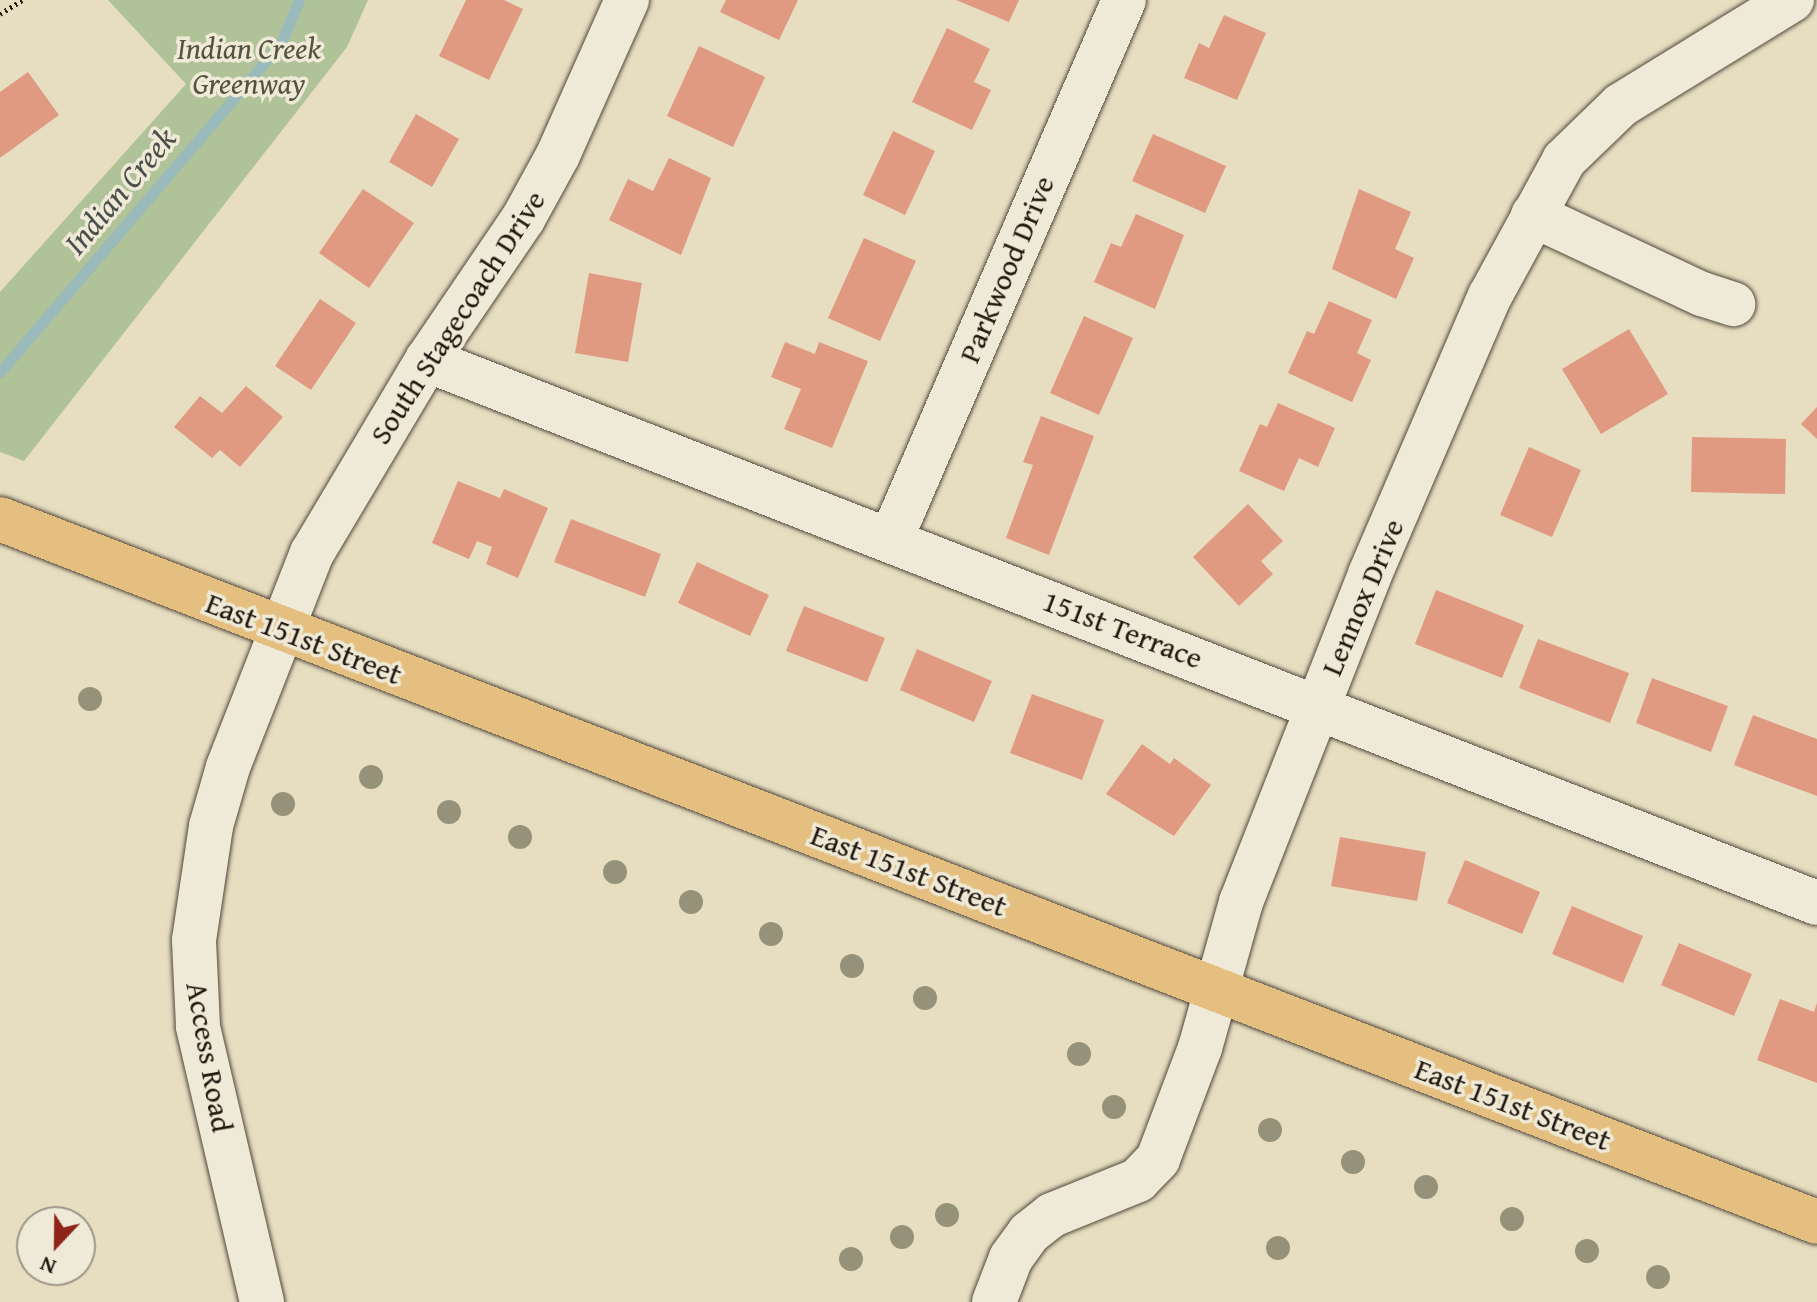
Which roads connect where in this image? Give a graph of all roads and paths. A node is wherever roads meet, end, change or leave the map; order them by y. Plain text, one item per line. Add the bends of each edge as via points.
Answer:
1 (22, 0) edge
2 (627, 0) edge
3 (1124, 0) edge
4 (1792, 0) edge
5 (0, 14) edge
6 (1533, 215) junction
7 (1733, 304) dead end
8 (427, 360) junction
9 (0, 519) edge
10 (891, 539) junction
11 (281, 630) junction
12 (1317, 705) junction
13 (1817, 903) edge
14 (1217, 989) junction
15 (1817, 1222) edge
16 (262, 1302) edge
17 (994, 1302) edge

1 - 5 path
2 - 8 street, South Stagecoach Drive via 558,155 523,219
3 - 10 street, Parkwood Drive
4 - 6 street, Lennox Drive via 1603,120 1564,160
6 - 7 street
6 - 12 street, Lennox Drive via 1490,296
8 - 10 street, 151st Terrace
8 - 11 street, South Stagecoach Drive via 334,513
9 - 11 main road, East 151st Street
10 - 12 street, 151st Terrace
11 - 14 main road, East 151st Street
11 - 16 street, Access Road via 211,826 194,940 198,1026
12 - 13 street, 151st Terrace
12 - 14 street, Lennox Drive via 1241,902
14 - 15 main road, East 151st Street
14 - 17 street via 1158,1159 1138,1180 1052,1215 1029,1233 1011,1258

